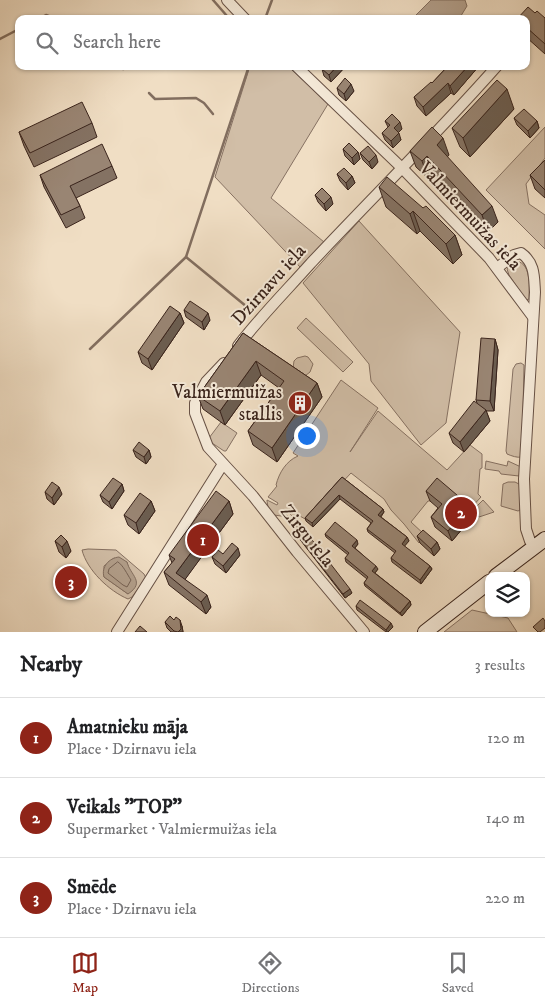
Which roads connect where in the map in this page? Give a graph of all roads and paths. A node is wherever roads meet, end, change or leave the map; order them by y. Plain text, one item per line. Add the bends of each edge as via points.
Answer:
1 (227, 0) edge
2 (241, 15) edge
3 (300, 70) edge
4 (493, 70) edge
5 (403, 169) junction
6 (497, 268) junction
7 (533, 317) junction
8 (223, 464) junction
9 (540, 543) edge
10 (501, 572) edge
11 (485, 585) edge
12 (117, 632) edge
13 (364, 632) edge
14 (426, 632) edge

1 - 2 street
3 - 5 street, Valmiermuižas iela
4 - 5 street, Dzirnavu iela
5 - 6 street, Valmiermuižas iela
5 - 8 street, Dzirnavu iela via 360,211 206,382 195,403 195,413 208,446
6 - 7 street, Valmiermuižas iela
6 - 7 street via 521,253 532,264
7 - 9 street via 524,480 526,529 530,541
8 - 12 street
8 - 13 street, Zirgu iela
9 - 10 main road
11 - 14 main road

